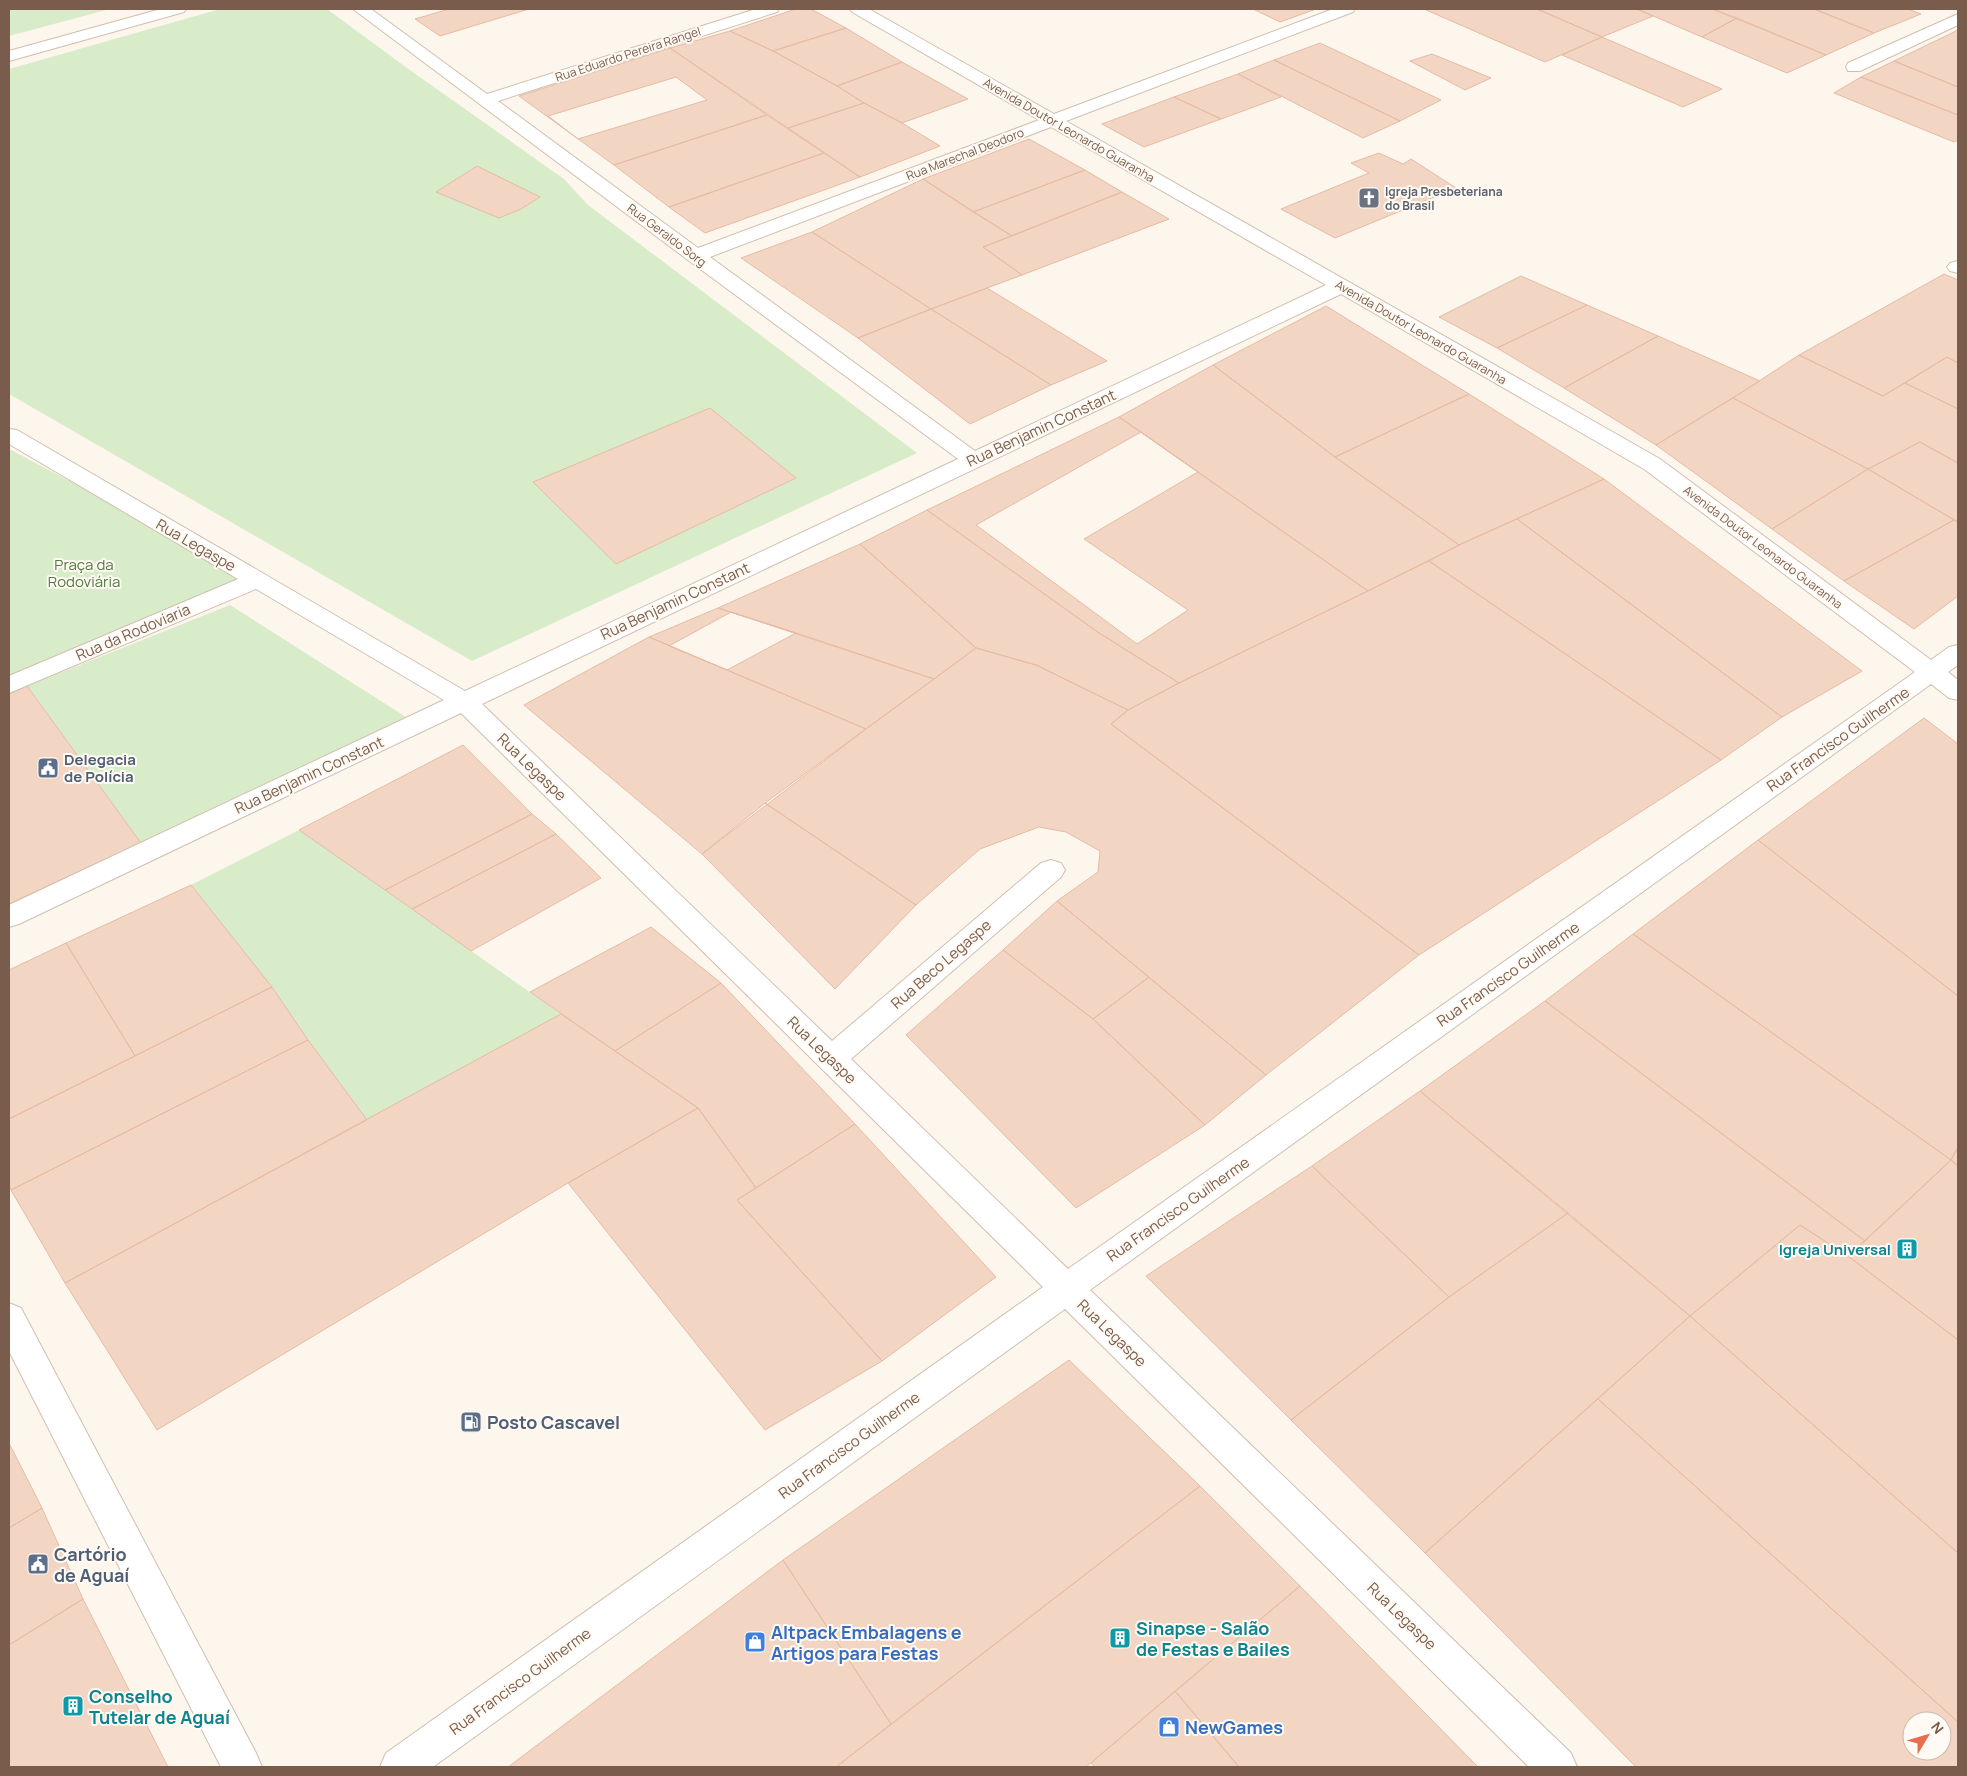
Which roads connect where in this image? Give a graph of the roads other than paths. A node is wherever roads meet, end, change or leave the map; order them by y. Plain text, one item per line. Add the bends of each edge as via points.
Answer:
1 (178, 9) edge
2 (362, 9) edge
3 (772, 9) edge
4 (858, 9) edge
5 (1347, 9) edge
6 (1940, 9) edge
7 (1958, 17) edge
8 (9, 56) edge
9 (1854, 67) dead end
10 (485, 100) junction
11 (1054, 121) junction
12 (695, 256) junction
13 (1341, 286) junction
14 (9, 435) edge
15 (974, 460) junction
16 (257, 580) junction
17 (1958, 653) edge
18 (1931, 672) junction
19 (9, 684) edge
20 (1958, 692) edge
21 (464, 701) junction
22 (1051, 870) dead end
23 (9, 916) edge
24 (831, 1059) junction
25 (1066, 1289) junction
26 (9, 1318) edge
27 (242, 1767) edge
28 (400, 1767) edge
29 (1557, 1767) edge

1 - 8 street
2 - 10 street, Rua Geraldo Sorg
3 - 10 street, Rua Eduardo Pereira Rangel
4 - 11 street, Avenida Doutor Leonardo Guaranha
5 - 11 street, Rua Marechal Deodoro
6 - 7 street
7 - 9 street
10 - 12 street, Rua Geraldo Sorg
11 - 12 street, Rua Marechal Deodoro
11 - 13 street, Avenida Doutor Leonardo Guaranha
12 - 15 street, Rua Geraldo Sorg
13 - 15 street, Rua Benjamin Constant
13 - 18 street, Avenida Doutor Leonardo Guaranha via 1652,464
14 - 16 street, Rua Legaspe
15 - 21 street, Rua Benjamin Constant
16 - 19 street, Rua da Rodoviaria
16 - 21 street, Rua Legaspe
17 - 18 street, Rua Francisco Guilherme
18 - 20 street, Avenida Doutor Leonardo Guaranha
18 - 25 street, Rua Francisco Guilherme
21 - 23 street, Rua Benjamin Constant
21 - 24 street, Rua Legaspe
22 - 24 street, Rua Beco Legaspe
24 - 25 street, Rua Legaspe
25 - 28 street, Rua Francisco Guilherme
25 - 29 street, Rua Legaspe
26 - 27 street

